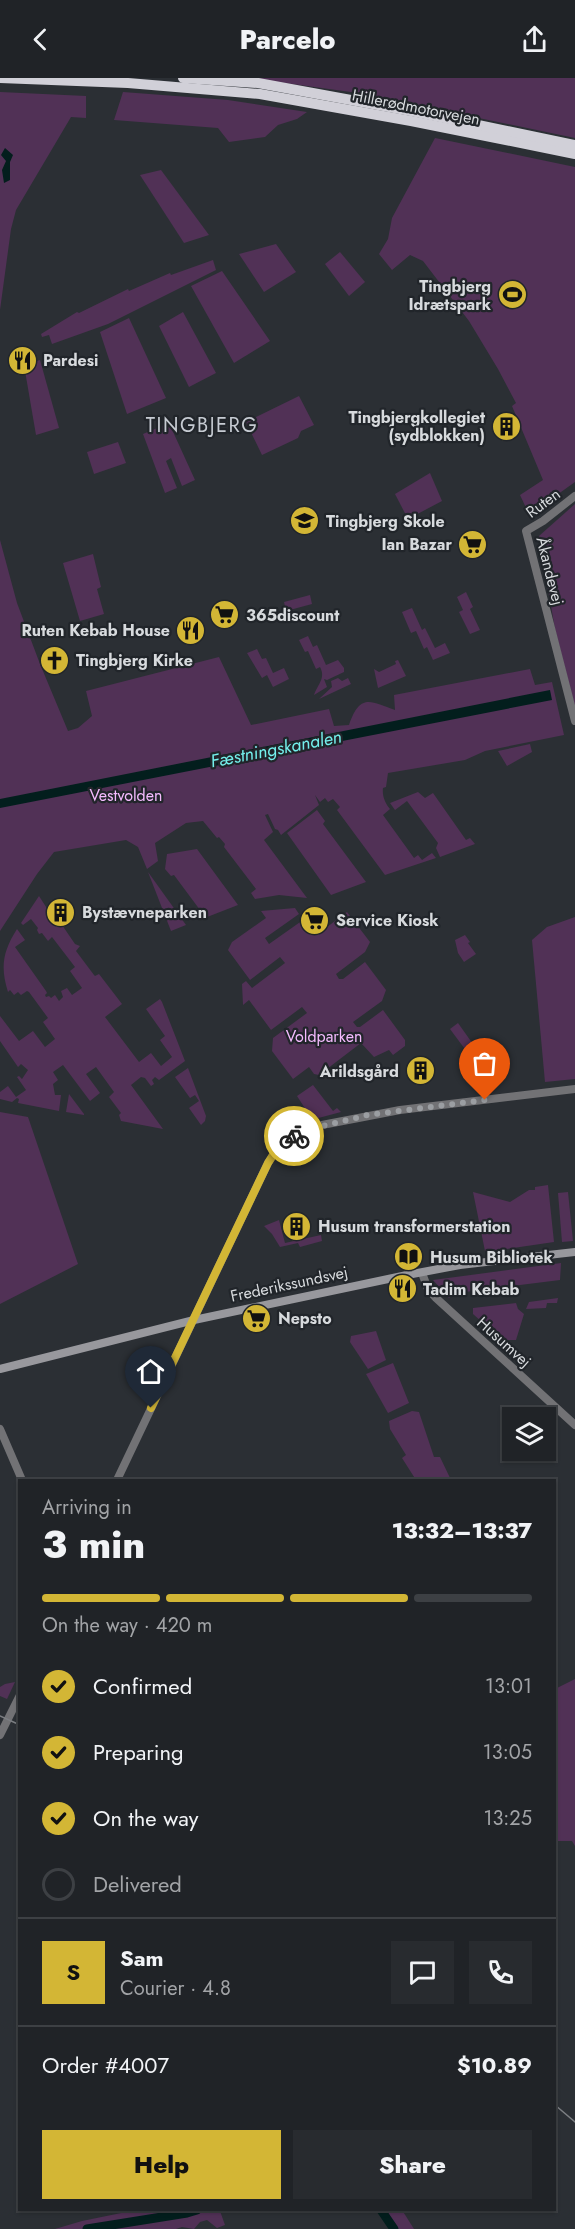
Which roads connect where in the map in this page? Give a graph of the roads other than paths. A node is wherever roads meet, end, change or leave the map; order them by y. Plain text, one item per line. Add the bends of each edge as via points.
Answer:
1 (0, 78) edge
2 (183, 78) edge
3 (575, 146) edge
4 (575, 154) edge
5 (575, 496) edge
6 (526, 531) joint
7 (575, 721) edge
8 (575, 1089) edge
9 (575, 1252) edge
10 (422, 1273) junction
11 (194, 1320) junction
12 (0, 1367) edge
13 (575, 1425) edge
14 (0, 1429) edge
15 (22, 1479) edge
16 (117, 1479) edge
17 (18, 1699) edge
18 (0, 1734) edge

1 - 4 highway, Hillerødmotorvejen via 260,94
2 - 3 highway, Hillerødmotorvejen via 258,83
5 - 6 street, Ruten
6 - 7 street, Åkandevej
8 - 11 street via 365,1116 310,1129 291,1138 268,1163
9 - 10 main road, Frederikssundsvej
10 - 11 main road, Frederikssundsvej
10 - 13 street, Husumvej via 436,1298
11 - 12 main road, Frederikssundsvej
11 - 16 street
14 - 15 street
17 - 18 street

